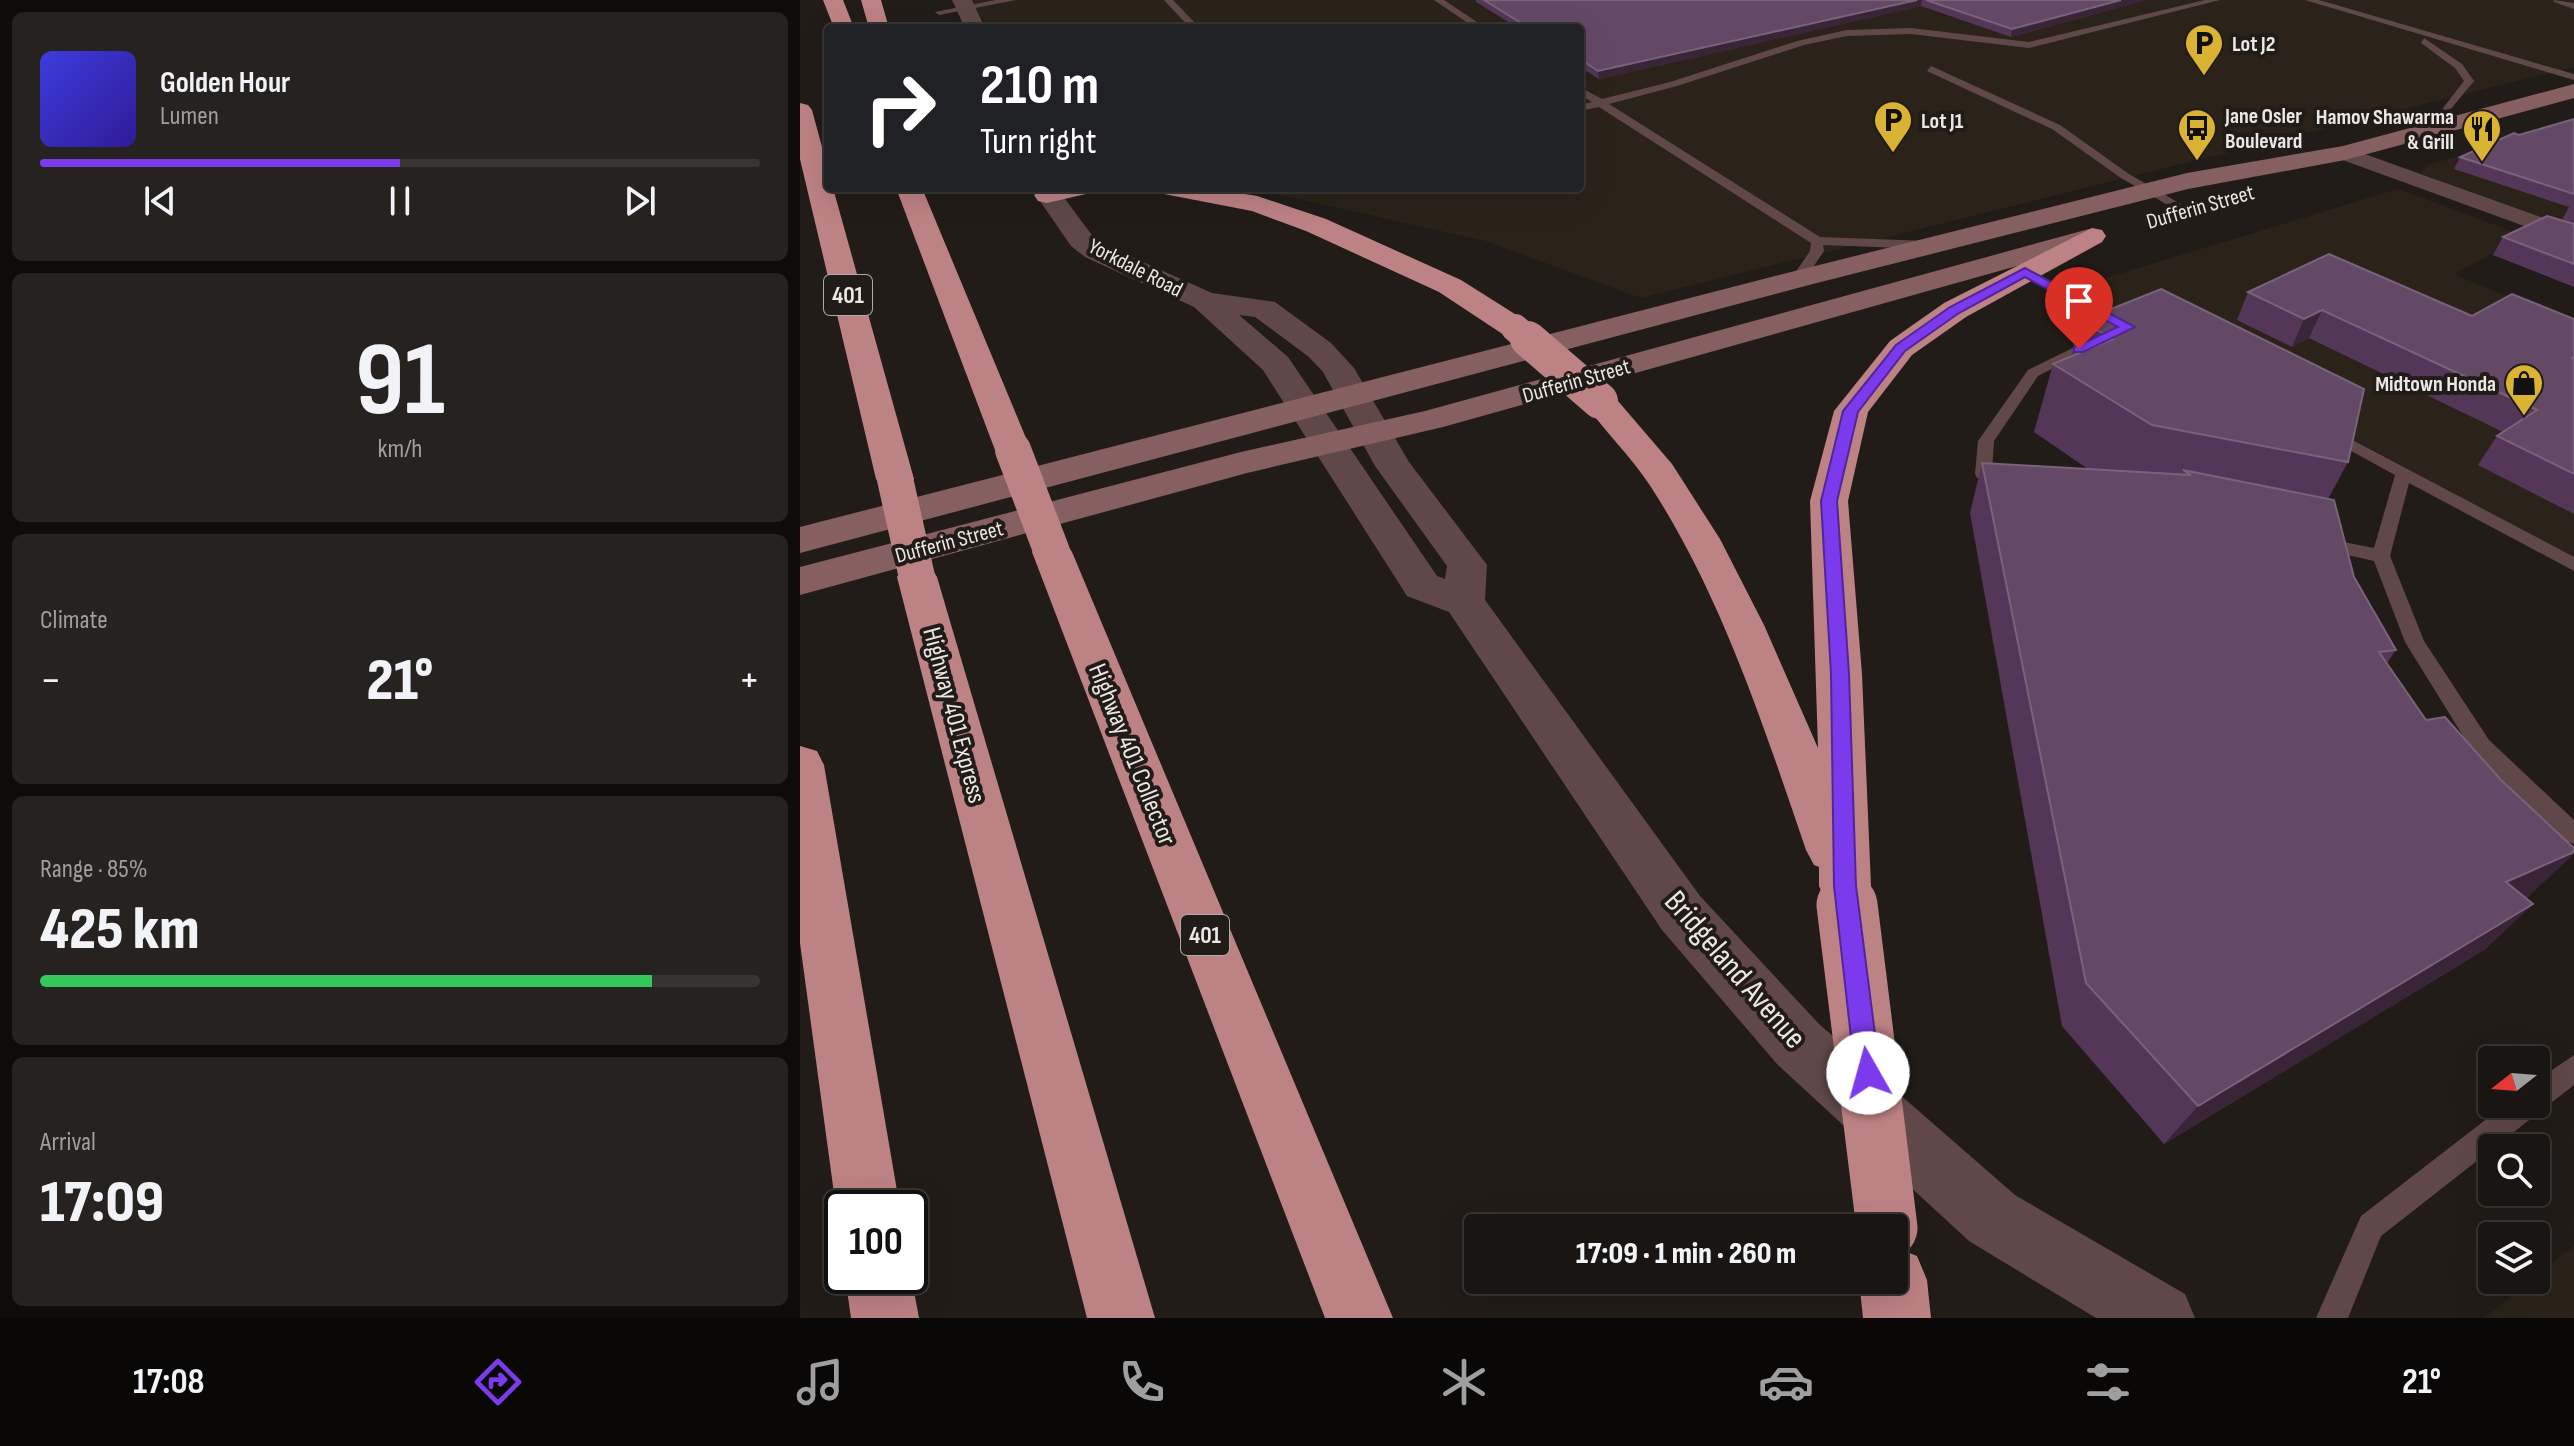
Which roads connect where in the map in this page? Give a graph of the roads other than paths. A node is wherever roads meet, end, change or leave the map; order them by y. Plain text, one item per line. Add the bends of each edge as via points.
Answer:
1 (833, 0) edge
2 (871, 0) edge
3 (1012, 0) edge
4 (1168, 0) edge
5 (1438, 0) edge
6 (2216, 0) edge
7 (2309, 0) edge
8 (2557, 0) edge
9 (963, 2) edge
10 (2574, 6) edge
11 (939, 11) edge
12 (842, 24) edge
13 (878, 24) edge
14 (973, 24) edge
15 (1191, 24) edge
16 (1475, 24) edge
17 (2396, 26) junction
18 (1931, 69) dead end
19 (2571, 90) edge
20 (1584, 92) edge
21 (1602, 103) junction
22 (1584, 107) edge
23 (800, 110) edge
24 (2431, 130) junction
25 (2345, 153) junction
26 (2151, 191) junction
27 (911, 192) edge
28 (1046, 192) edge
29 (1190, 192) edge
30 (1237, 192) edge
31 (1257, 204) junction
32 (2209, 205) junction
33 (2152, 220) dead end
34 (2107, 232) joint
35 (2574, 237) edge
36 (1817, 241) junction
37 (1936, 245) junction
38 (2025, 272) junction
39 (1798, 279) junction
40 (1205, 301) junction
41 (1355, 396) junction
42 (1306, 408) junction
43 (2307, 422) edge
44 (1374, 432) junction
45 (1328, 442) junction
46 (2404, 472) junction
47 (2014, 480) edge
48 (800, 540) edge
49 (2305, 540) edge
50 (2381, 556) junction
51 (2574, 565) edge
52 (800, 581) edge
53 (1464, 602) junction
54 (800, 765) edge
55 (2574, 834) edge
56 (1845, 886) junction
57 (2574, 1068) edge
58 (2550, 1087) edge
59 (2510, 1118) edge
60 (865, 1190) edge
61 (1885, 1214) edge
62 (882, 1294) edge
63 (1894, 1294) edge
64 (885, 1318) edge
65 (1121, 1318) edge
66 (1359, 1318) edge
67 (1897, 1318) edge
68 (2161, 1318) edge
69 (2332, 1318) edge

1 - 12 highway
2 - 13 highway
3 - 9 lane
4 - 15 lane
5 - 16 lane
6 - 21 lane via 2029,45 1920,32 1856,32 1768,52
7 - 17 lane, Dufferin Street
8 - 10 lane
9 - 11 lane
9 - 14 street
17 - 19 lane, Dufferin Street
17 - 24 lane via 2459,66 2469,81
18 - 26 lane via 2056,127
19 - 24 main road, Dufferin Street
20 - 21 lane
21 - 22 lane
21 - 36 lane
23 - 65 highway, Highway 401 Express / 401, bridge via 917,577
24 - 25 main road, Dufferin Street
25 - 26 main road, Dufferin Street
25 - 32 main road, Dufferin Street
25 - 35 street
26 - 32 lane
26 - 37 main road, Dufferin Street
27 - 66 highway, Highway 401 Collector / 401, bridge
28 - 40 street, Yorkdale Road via 1095,251
29 - 31 highway
30 - 31 highway
31 - 56 highway, bridge via 1450,286 1515,328 1600,401 1675,495 1716,573 1795,748
32 - 33 main road, Dufferin Street
34 - 38 highway
34 - 44 main road, Dufferin Street
36 - 37 lane
36 - 39 lane via 1817,251
37 - 39 main road, Dufferin Street
38 - 47 lane via 2135,331 2033,373 1986,441 1983,474
38 - 56 highway via 1955,310 1901,348 1851,411 1829,501
39 - 41 main road, Dufferin Street
40 - 41 street, Yorkdale Road via 1264,309 1320,350
40 - 42 street, Yorkdale Road via 1276,364
41 - 42 main road, Dufferin Street
41 - 44 street, Yorkdale Road
42 - 45 street, Yorkdale Road
42 - 48 main road, Dufferin Street
43 - 46 lane
44 - 45 main road, Dufferin Street
44 - 53 street via 1467,565
45 - 52 main road, Dufferin Street
45 - 53 street via 1422,586
46 - 50 lane
46 - 51 lane
49 - 50 lane
50 - 55 lane via 2415,642 2481,746
53 - 68 street, Bridgeland Avenue via 1681,913 1798,1044 1992,1218
54 - 60 highway
56 - 61 highway, bridge
57 - 58 lane
59 - 69 lane via 2371,1226
62 - 64 highway
63 - 67 highway

